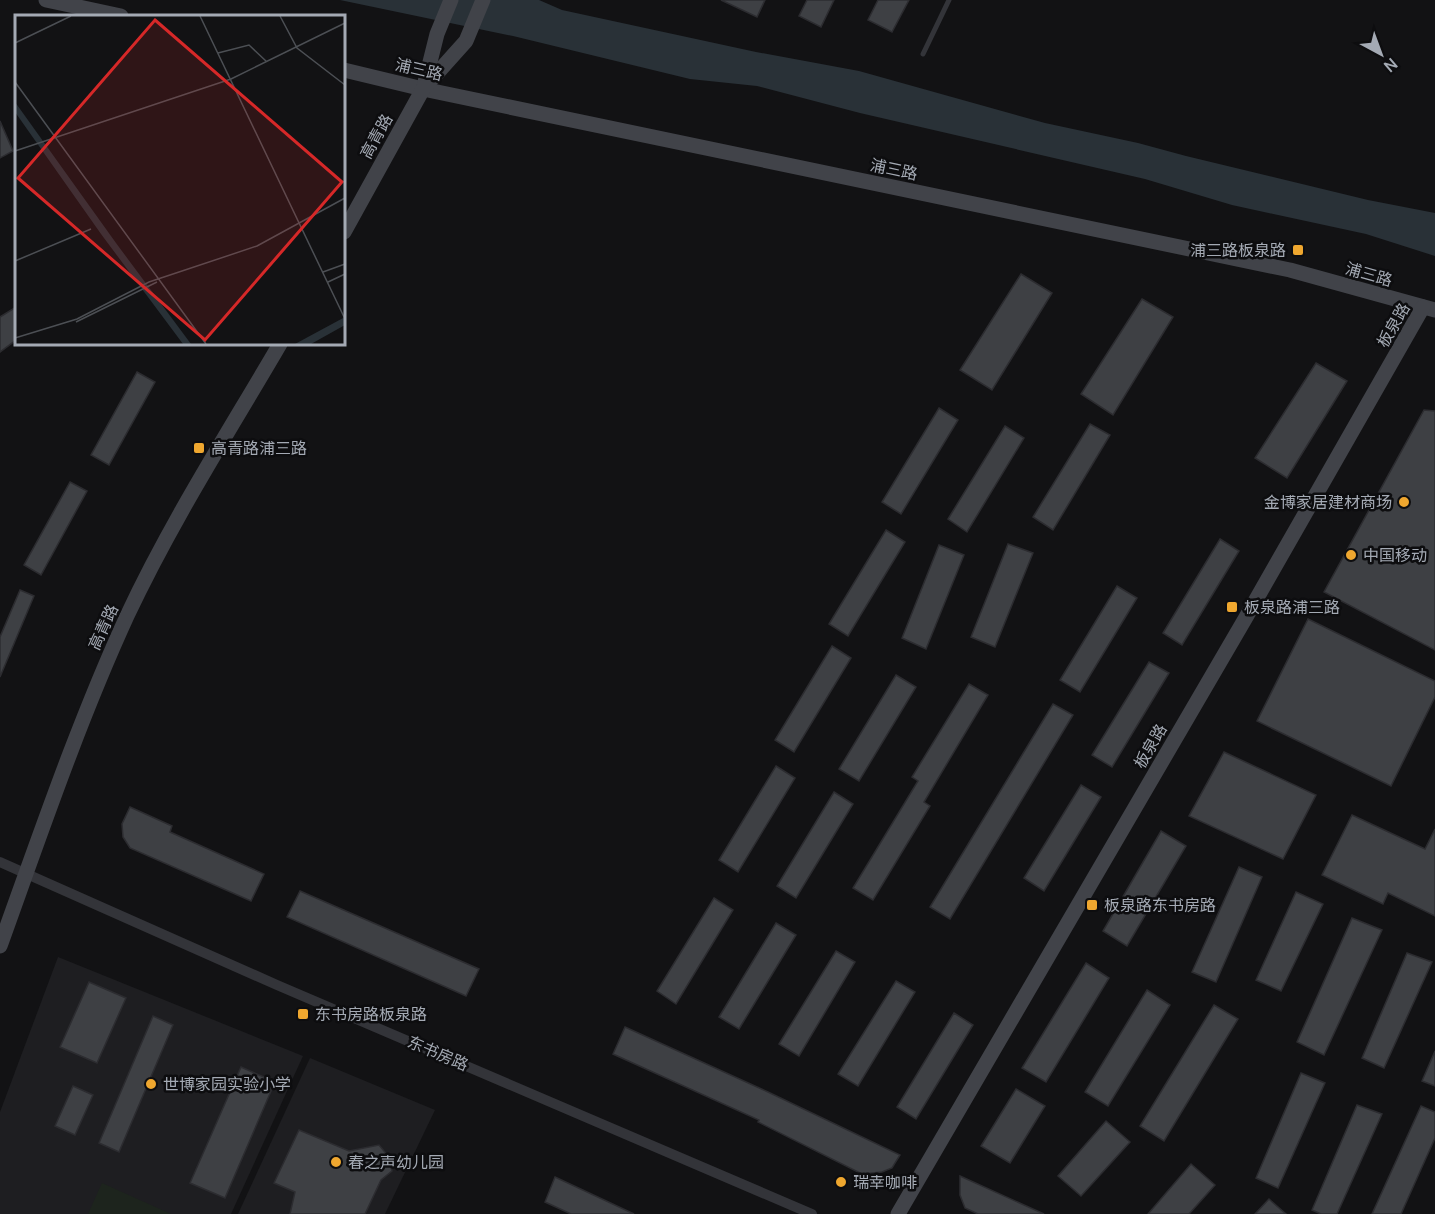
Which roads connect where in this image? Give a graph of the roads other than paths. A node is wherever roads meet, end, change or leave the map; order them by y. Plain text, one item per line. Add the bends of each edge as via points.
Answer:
1 (46, 0) edge
2 (451, 0) edge
3 (483, 0) edge
4 (949, 0) edge
5 (116, 15) edge
6 (923, 54) dead end
7 (345, 70) edge
8 (423, 89) junction
9 (345, 230) edge
10 (1431, 305) edge
11 (279, 345) edge
12 (0, 862) edge
13 (26, 873) junction
14 (0, 946) edge
15 (812, 1214) edge
16 (898, 1214) edge

1 - 5 main road
2 - 8 main road, 高青路 via 437,34
3 - 8 main road, 高青路 via 466,41
4 - 6 lane
7 - 8 main road, 浦三路
8 - 9 main road, 高青路
8 - 10 main road, 浦三路 via 1290,270
10 - 16 main road, 板泉路
11 - 13 main road, 高青路 via 128,614 88,707
12 - 13 street, 东书房路
13 - 14 main road, 高青路
13 - 15 street, 东书房路

